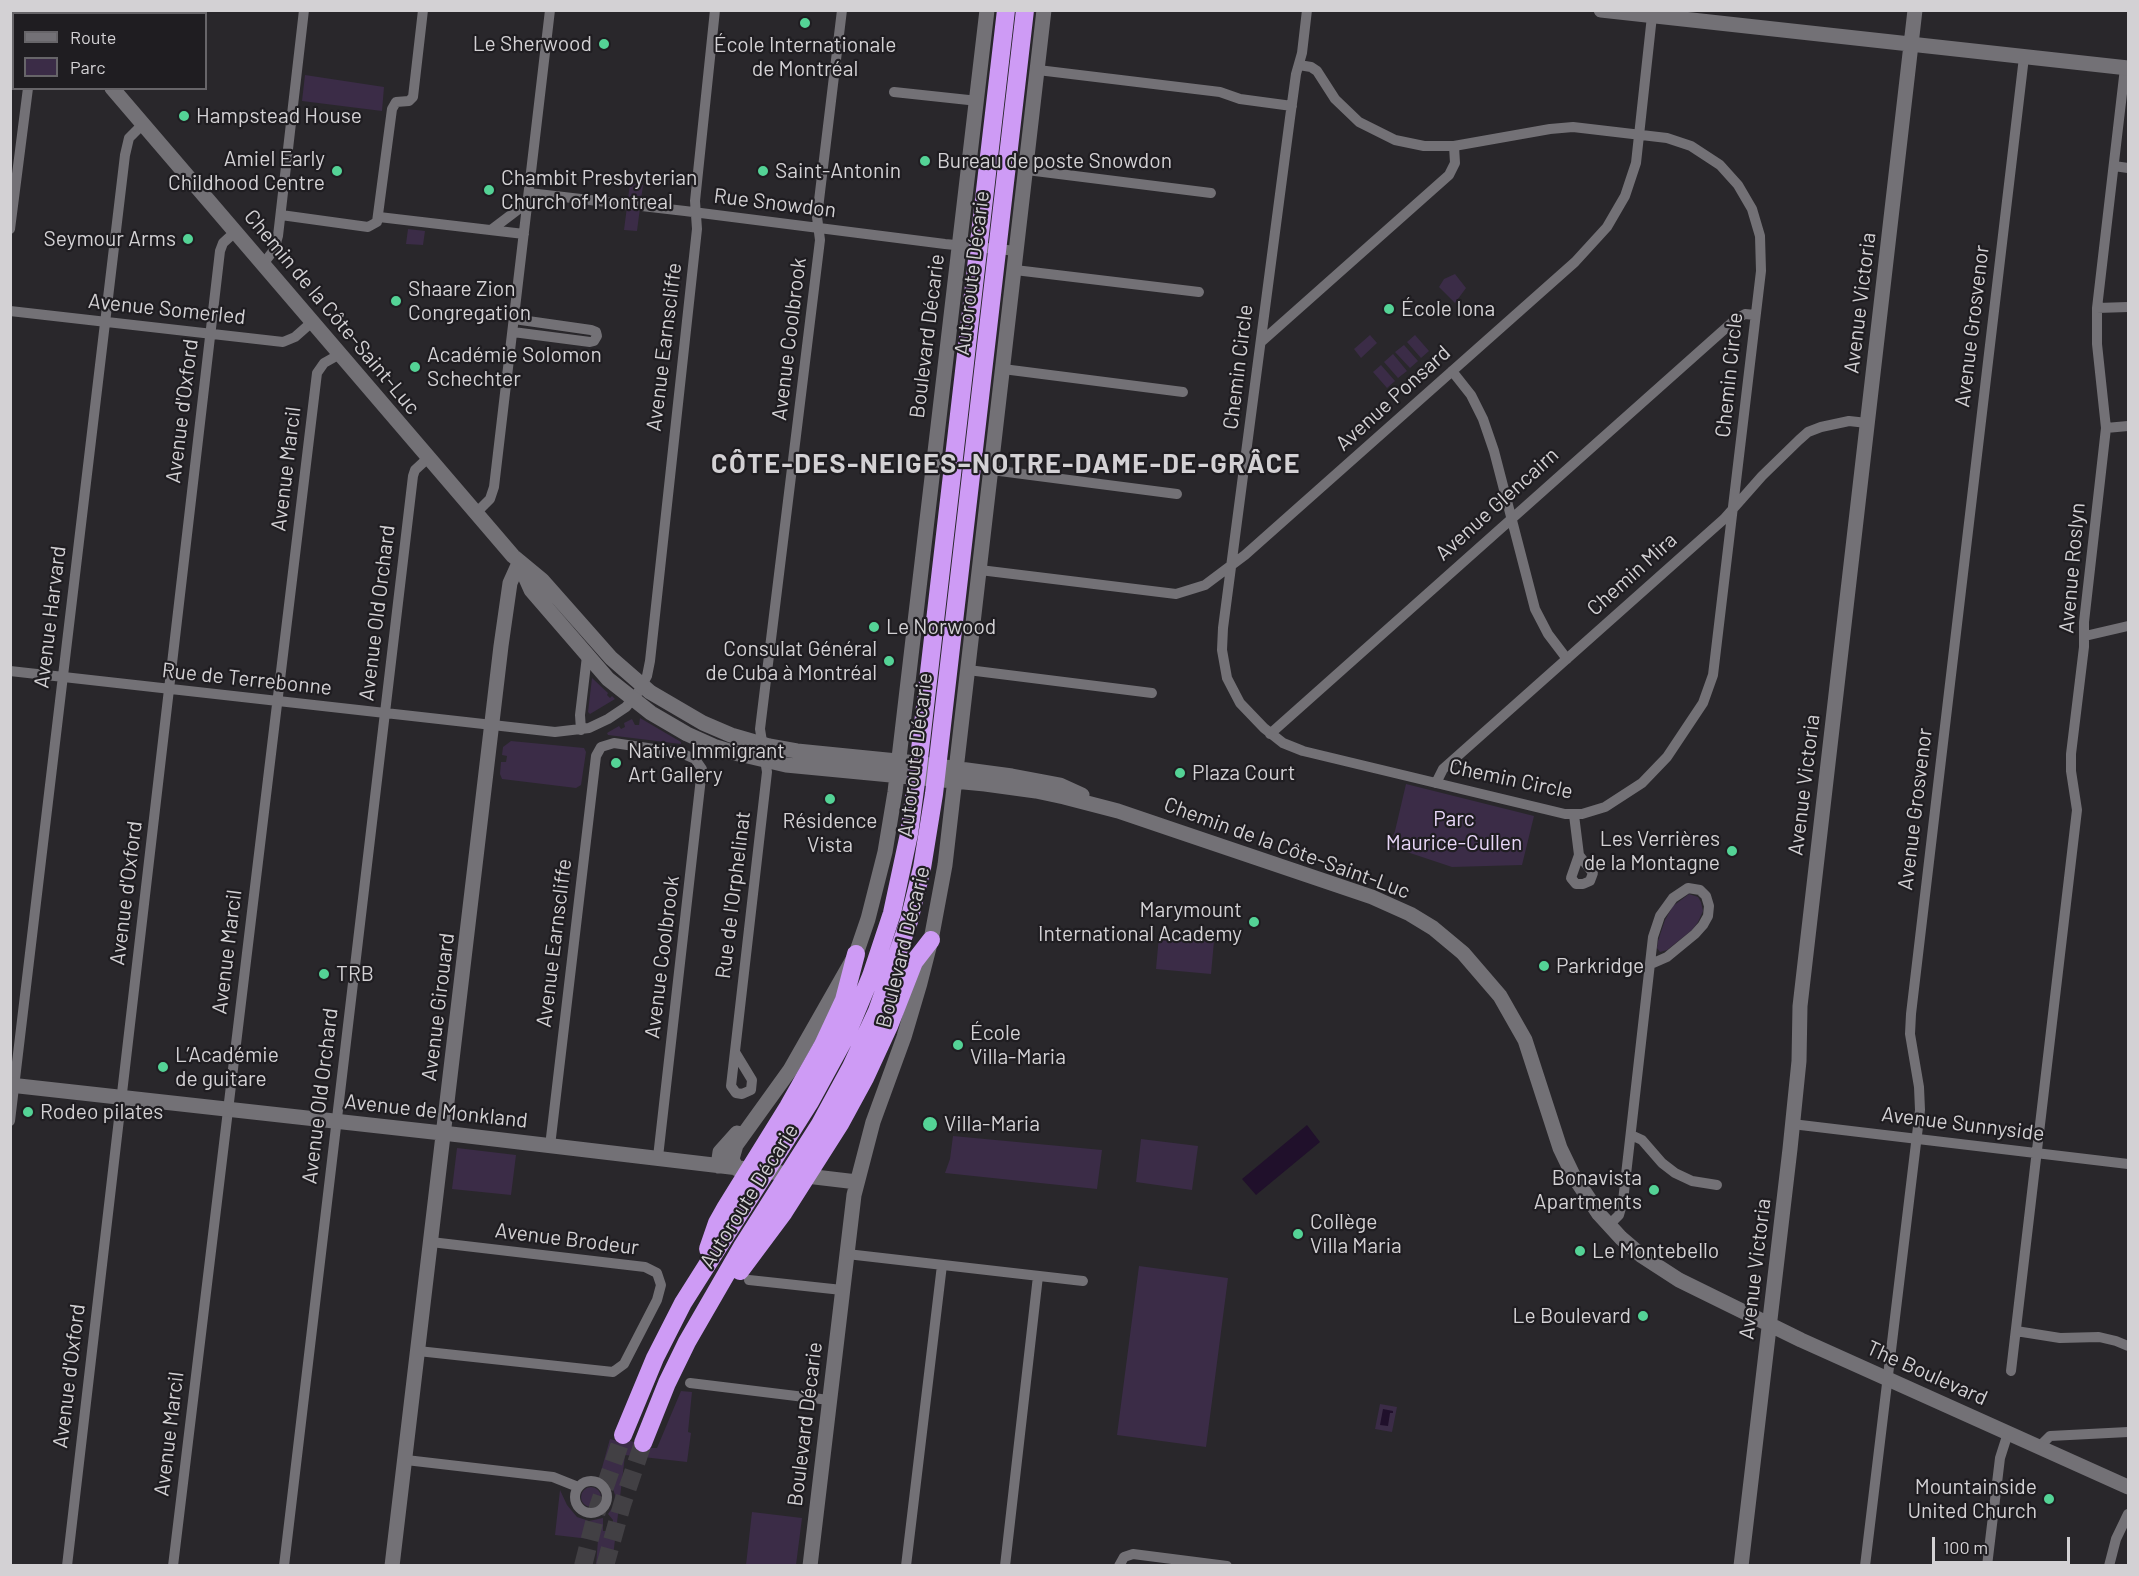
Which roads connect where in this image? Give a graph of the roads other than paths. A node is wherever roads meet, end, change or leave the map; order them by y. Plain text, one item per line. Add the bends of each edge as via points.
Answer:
1 (304, 10) edge
2 (423, 10) edge
3 (550, 10) edge
4 (715, 10) edge
5 (842, 10) edge
6 (987, 10) edge
7 (1006, 10) edge
8 (1025, 10) edge
9 (1044, 10) edge
10 (1307, 10) edge
11 (1915, 10) edge
12 (1611, 11) edge
13 (1652, 16) junction
14 (1911, 45) junction
15 (2024, 57) junction
16 (1299, 65) junction
17 (2127, 68) edge
18 (1038, 70) junction
19 (28, 90) edge
20 (114, 90) edge
21 (894, 92) dead end
22 (978, 100) junction
23 (1292, 106) junction
24 (143, 124) junction
25 (1640, 134) junction
26 (1454, 146) junction
27 (2114, 166) junction
28 (2128, 168) edge
29 (1026, 170) junction
30 (1211, 193) dead end
31 (529, 194) junction
32 (527, 207) junction
33 (695, 213) junction
34 (281, 215) junction
35 (379, 217) junction
36 (10, 229) edge
37 (819, 229) junction
38 (491, 230) junction
39 (235, 232) junction
40 (524, 234) junction
41 (963, 245) junction
42 (1014, 250) junction
43 (263, 264) junction
44 (1015, 270) junction
45 (1199, 292) dead end
46 (2128, 307) edge
47 (2097, 308) junction
48 (10, 311) edge
49 (1755, 315) junction
50 (514, 319) junction
51 (105, 322) junction
52 (312, 322) junction
53 (513, 332) junction
54 (211, 334) junction
55 (1261, 342) junction
56 (340, 354) junction
57 (1004, 369) junction
58 (1452, 372) junction
59 (1183, 392) dead end
60 (1867, 423) junction
61 (2128, 426) edge
62 (2106, 428) junction
63 (428, 458) junction
64 (992, 470) junction
65 (1177, 494) dead end
66 (1733, 508) junction
67 (476, 513) junction
68 (1511, 518) junction
69 (519, 563) junction
70 (1232, 565) junction
71 (980, 570) junction
72 (2128, 626) edge
73 (2085, 636) junction
74 (587, 656) junction
75 (1567, 659) junction
76 (968, 670) junction
77 (10, 671) edge
78 (62, 677) junction
79 (642, 686) junction
80 (169, 689) junction
81 (1152, 693) dead end
82 (633, 700) junction
83 (278, 702) junction
84 (384, 714) junction
85 (492, 725) junction
86 (581, 730) junction
87 (1270, 734) junction
88 (761, 744) junction
89 (765, 761) junction
90 (699, 762) joint
91 (902, 769) junction
92 (952, 775) junction
93 (1436, 783) junction
94 (1574, 814) junction
95 (1579, 855) dead end
96 (931, 940) junction
97 (856, 954) junction
98 (1651, 964) junction
99 (735, 1052) dead end
100 (12, 1086) edge
101 (121, 1097) junction
102 (766, 1103) junction
103 (228, 1109) junction
104 (10, 1121) edge
105 (337, 1122) junction
106 (1792, 1124) junction
107 (444, 1133) junction
108 (1631, 1136) junction
109 (1916, 1138) junction
110 (550, 1146) junction
111 (2037, 1153) junction
112 (658, 1158) junction
113 (2128, 1164) edge
114 (718, 1166) junction
115 (737, 1169) junction
116 (857, 1182) junction
117 (1717, 1185) dead end
118 (1610, 1225) junction
119 (431, 1242) junction
120 (847, 1254) junction
121 (942, 1265) junction
122 (1038, 1276) junction
123 (697, 1280) junction
124 (749, 1280) dead end
125 (1083, 1281) dead end
126 (842, 1290) junction
127 (1710, 1295) joint
128 (1770, 1325) junction
129 (2016, 1331) junction
130 (687, 1342) junction
131 (2128, 1346) edge
132 (418, 1351) junction
133 (2011, 1371) dead end
134 (1887, 1379) junction
135 (690, 1383) dead end
136 (829, 1400) junction
137 (2128, 1432) edge
138 (2008, 1433) junction
139 (623, 1435) tunnel mouth
140 (643, 1443) tunnel mouth
141 (2039, 1447) junction
142 (406, 1460) junction
143 (578, 1487) dead end
144 (2128, 1487) edge
145 (2128, 1514) edge
146 (67, 1566) edge
147 (173, 1566) edge
148 (284, 1566) edge
149 (392, 1566) edge
150 (810, 1566) edge
151 (906, 1566) edge
152 (1005, 1566) edge
153 (1119, 1566) edge
154 (1227, 1566) edge
155 (1741, 1566) edge
156 (1865, 1566) edge
157 (1987, 1566) edge
158 (2109, 1566) edge

1 - 34 street
2 - 35 street via 412,99 398,101 392,109
3 - 31 street
4 - 33 street, Avenue Earnscliffe
5 - 37 street, Avenue Coolbrook via 817,217
6 - 22 main road, Boulevard Décarie
7 - 123 highway, Autoroute Décarie via 918,766 896,894 874,966 846,1036 799,1120
8 - 130 highway, Autoroute Décarie via 935,783 909,921 877,1011 840,1089
9 - 18 main road, Boulevard Décarie
10 - 16 street, Chemin Circle
11 - 14 main road, Avenue Victoria
12 - 13 main road
13 - 14 main road
13 - 25 street, Avenue Ponsard
14 - 15 main road
14 - 60 main road, Avenue Victoria
15 - 17 main road
15 - 109 street, Avenue Grosvenor via 1911,1014 1910,1034 1920,1099
16 - 23 street, Chemin Circle
16 - 26 street, Chemin Circle via 1314,69 1344,108 1374,131 1409,144
17 - 27 street, Avenue Roslyn
18 - 23 street via 1220,92 1240,99
18 - 29 main road, Boulevard Décarie
19 - 36 street
20 - 24 main road, Chemin de la Côte-Saint-Luc
21 - 22 street
22 - 41 main road, Boulevard Décarie
23 - 55 street, Chemin Circle
24 - 39 main road, Chemin de la Côte-Saint-Luc
24 - 51 street, Avenue Harvard via 126,146
25 - 26 street, Chemin Circle via 1558,128
25 - 49 street, Chemin Circle via 1697,149 1720,165 1742,190 1754,214 1761,243
25 - 58 street, Avenue Ponsard via 1631,181 1602,234
26 - 55 street via 1455,163 1449,175
27 - 28 street
27 - 47 street, Avenue Roslyn
29 - 30 street
29 - 42 main road, Boulevard Décarie
31 - 32 street
31 - 33 street, Rue Snowdon
32 - 38 street
32 - 40 street
33 - 37 street, Rue Snowdon
33 - 79 street, Avenue Earnscliffe via 697,229 650,661
34 - 35 street via 368,226
34 - 43 street via 276,247
35 - 38 street
37 - 41 street, Rue Snowdon
37 - 88 street, Avenue Coolbrook
38 - 40 street
39 - 43 main road, Chemin de la Côte-Saint-Luc
39 - 54 street, Avenue d'Oxford via 221,247
40 - 50 street
41 - 42 street, Rue Snowdon
41 - 91 main road, Boulevard Décarie
42 - 44 main road, Boulevard Décarie
43 - 52 main road, Chemin de la Côte-Saint-Luc
44 - 45 street
44 - 57 main road, Boulevard Décarie
46 - 47 street
47 - 62 street, Avenue Roslyn
48 - 51 street, Avenue Somerled
49 - 66 street, Chemin Circle
49 - 68 street, Avenue Glencairn via 1736,318
50 - 53 street
50 - 53 street via 591,330 597,336 590,342
51 - 54 street, Avenue Somerled
51 - 78 street, Avenue Harvard
52 - 54 street, Avenue Somerled via 285,341
52 - 56 main road, Chemin de la Côte-Saint-Luc
53 - 67 street via 494,487 490,499
54 - 80 street, Avenue d'Oxford
55 - 70 street, Chemin Circle
56 - 63 main road, Chemin de la Côte-Saint-Luc
56 - 83 street, Avenue Marcil via 324,363 317,373
57 - 59 street
57 - 64 main road, Boulevard Décarie
58 - 68 street via 1471,395 1483,419
58 - 70 street, Avenue Ponsard
60 - 66 street, Chemin Mira via 1849,421 1808,432
60 - 106 main road, Avenue Victoria via 1800,1006
61 - 62 street
62 - 73 street, Avenue Roslyn
63 - 67 main road, Chemin de la Côte-Saint-Luc
63 - 84 street, Avenue Old Orchard via 412,476
64 - 65 street
64 - 71 main road, Boulevard Décarie
66 - 75 street, Chemin Mira
66 - 94 street, Chemin Circle via 1715,667 1703,703 1667,757 1642,783 1612,804
67 - 69 main road, Chemin de la Côte-Saint-Luc
68 - 75 street via 1538,616
68 - 87 street, Avenue Glencairn
69 - 74 main road, Chemin de la Côte-Saint-Luc via 531,590
69 - 79 main road, Chemin de la Côte-Saint-Luc via 542,580 602,649
69 - 85 main road, Avenue Girouard via 509,586
70 - 71 street, Avenue Ponsard via 1201,587 1172,594
70 - 87 street, Chemin Circle via 1222,639 1224,669 1240,703
71 - 76 main road, Boulevard Décarie
72 - 73 street
73 - 111 street, Avenue Roslyn via 2071,754 2077,810
74 - 82 main road, Chemin de la Côte-Saint-Luc
74 - 86 street
75 - 93 street, Chemin Mira via 1443,769
76 - 81 street
76 - 92 main road, Boulevard Décarie
77 - 78 street, Rue de Terrebonne
78 - 80 street, Rue de Terrebonne
78 - 100 street, Avenue Harvard
79 - 82 street, Rue de Terrebonne
79 - 88 main road, Chemin de la Côte-Saint-Luc via 675,709
80 - 83 street, Rue de Terrebonne
80 - 101 street, Avenue d'Oxford
82 - 86 street, Rue de Terrebonne via 608,719
82 - 89 main road, Chemin de la Côte-Saint-Luc via 697,738
83 - 84 street, Rue de Terrebonne
83 - 103 street, Avenue Marcil
84 - 85 street, Rue de Terrebonne
84 - 105 street, Avenue Old Orchard
85 - 86 street, Rue de Terrebonne via 555,732
85 - 107 main road, Avenue Girouard
87 - 93 street, Chemin Circle via 1303,751
88 - 89 street, Rue de l'Orphelinat
88 - 91 main road, Chemin de la Côte-Saint-Luc
89 - 91 main road, Chemin de la Côte-Saint-Luc via 799,767
89 - 99 street, Rue de l'Orphelinat via 767,772
90 - 110 street, Avenue Earnscliffe via 671,750 614,743 601,747 596,756
90 - 112 street, Avenue Coolbrook via 703,773
91 - 92 main road, Chemin de la Côte-Saint-Luc
91 - 97 main road, Boulevard Décarie via 885,852
92 - 96 main road, Boulevard Décarie via 943,882
92 - 118 main road, Chemin de la Côte-Saint-Luc via 1023,777 1060,785 1118,811 1410,914 1455,945 1488,981 1515,1021 1565,1160
93 - 94 street, Chemin Circle
94 - 95 street
96 - 116 main road, Boulevard Décarie via 915,1005 873,1122
96 - 130 highway via 914,962 874,1059 830,1141 784,1212
97 - 102 main road, Boulevard Décarie via 790,1070
97 - 123 highway via 843,1000 823,1044 717,1223
98 - 98 street via 1667,957 1703,926 1709,906 1700,890 1684,889 1665,908 1653,937
98 - 108 street
100 - 101 main road, Avenue de Monkland
100 - 104 street, Avenue Harvard
101 - 103 main road, Avenue de Monkland
101 - 146 street, Avenue d'Oxford
102 - 114 main road, Boulevard Décarie via 722,1149
102 - 115 main road, Boulevard Décarie via 734,1150 732,1159
103 - 105 main road, Avenue de Monkland
103 - 147 street, Avenue Marcil
105 - 107 main road, Avenue de Monkland
105 - 148 street, Avenue Old Orchard
106 - 109 street, Avenue Sunnyside
106 - 128 main road, Avenue Victoria
107 - 110 main road, Avenue de Monkland
107 - 119 main road, Avenue Girouard
108 - 117 street via 1642,1140 1674,1173
108 - 118 street via 1621,1209
109 - 111 street, Avenue Sunnyside
109 - 134 street, Avenue Grosvenor
110 - 112 main road, Avenue de Monkland
111 - 113 street, Avenue Sunnyside
111 - 129 street, Avenue Roslyn
112 - 114 main road, Avenue de Monkland
114 - 115 main road, Avenue de Monkland
115 - 116 main road, Avenue de Monkland
116 - 120 main road, Boulevard Décarie
118 - 127 main road, Chemin de la Côte-Saint-Luc via 1650,1262
119 - 132 main road, Avenue Girouard
119 - 132 street, Avenue Brodeur via 645,1267 660,1278 660,1292 624,1364 616,1371
120 - 121 street
120 - 126 main road, Boulevard Décarie
121 - 122 street
121 - 151 street
122 - 125 street
122 - 152 street
123 - 139 highway, Autoroute Décarie via 663,1340
124 - 126 street
126 - 136 main road, Boulevard Décarie
127 - 128 main road, The Boulevard
128 - 134 main road, The Boulevard
128 - 155 main road, Avenue Victoria
129 - 131 street via 2060,1338 2099,1337
129 - 133 street, Avenue Roslyn
130 - 140 highway, Autoroute Décarie
132 - 142 main road, Avenue Girouard
134 - 138 main road, The Boulevard
134 - 156 street, Avenue Grosvenor
135 - 136 street
136 - 150 main road, Boulevard Décarie
137 - 141 street via 2050,1436
138 - 141 main road, The Boulevard
138 - 157 street via 2000,1458
141 - 144 main road, The Boulevard
142 - 143 street via 552,1477
142 - 149 main road, Avenue Girouard
145 - 158 street
153 - 154 street via 1124,1557 1133,1554

